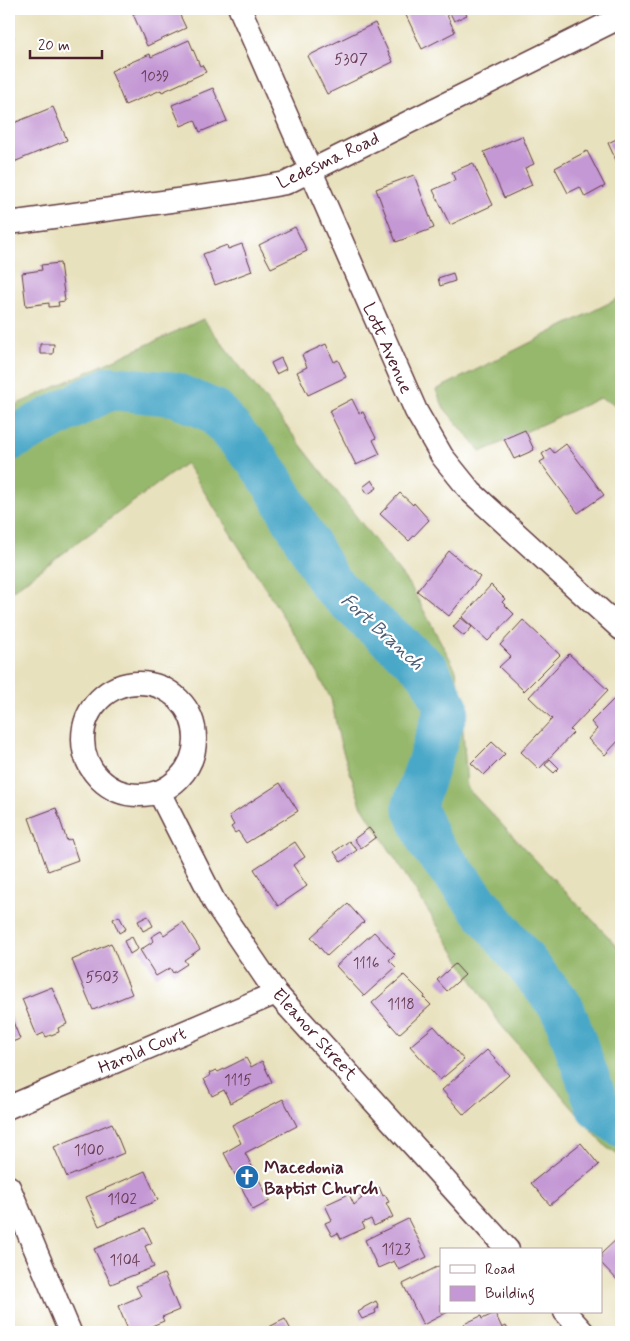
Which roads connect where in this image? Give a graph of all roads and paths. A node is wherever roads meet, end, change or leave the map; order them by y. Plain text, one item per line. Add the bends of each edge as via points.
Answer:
1 (240, 9) edge
2 (621, 17) edge
3 (310, 171) junction
4 (9, 223) edge
5 (621, 630) edge
6 (159, 792) junction
7 (276, 993) junction
8 (9, 1107) edge
9 (9, 1187) edge
10 (506, 1248) edge
11 (567, 1314) edge
12 (70, 1332) edge
13 (583, 1332) edge

1 - 3 street, Lott Avenue
2 - 3 street, Ledesma Road
3 - 4 street, Ledesma Road via 267,188
3 - 5 street, Lott Avenue via 416,411 442,456 471,492
6 - 6 street via 176,782 188,766 195,747 192,721 174,694 157,685 138,682 118,685 103,694 87,716 82,742 85,759 94,775 108,787 124,794 142,796
6 - 7 street, Eleanor Street via 215,903
7 - 8 street, Harold Court
7 - 10 street, Eleanor Street
9 - 12 street
11 - 13 street

